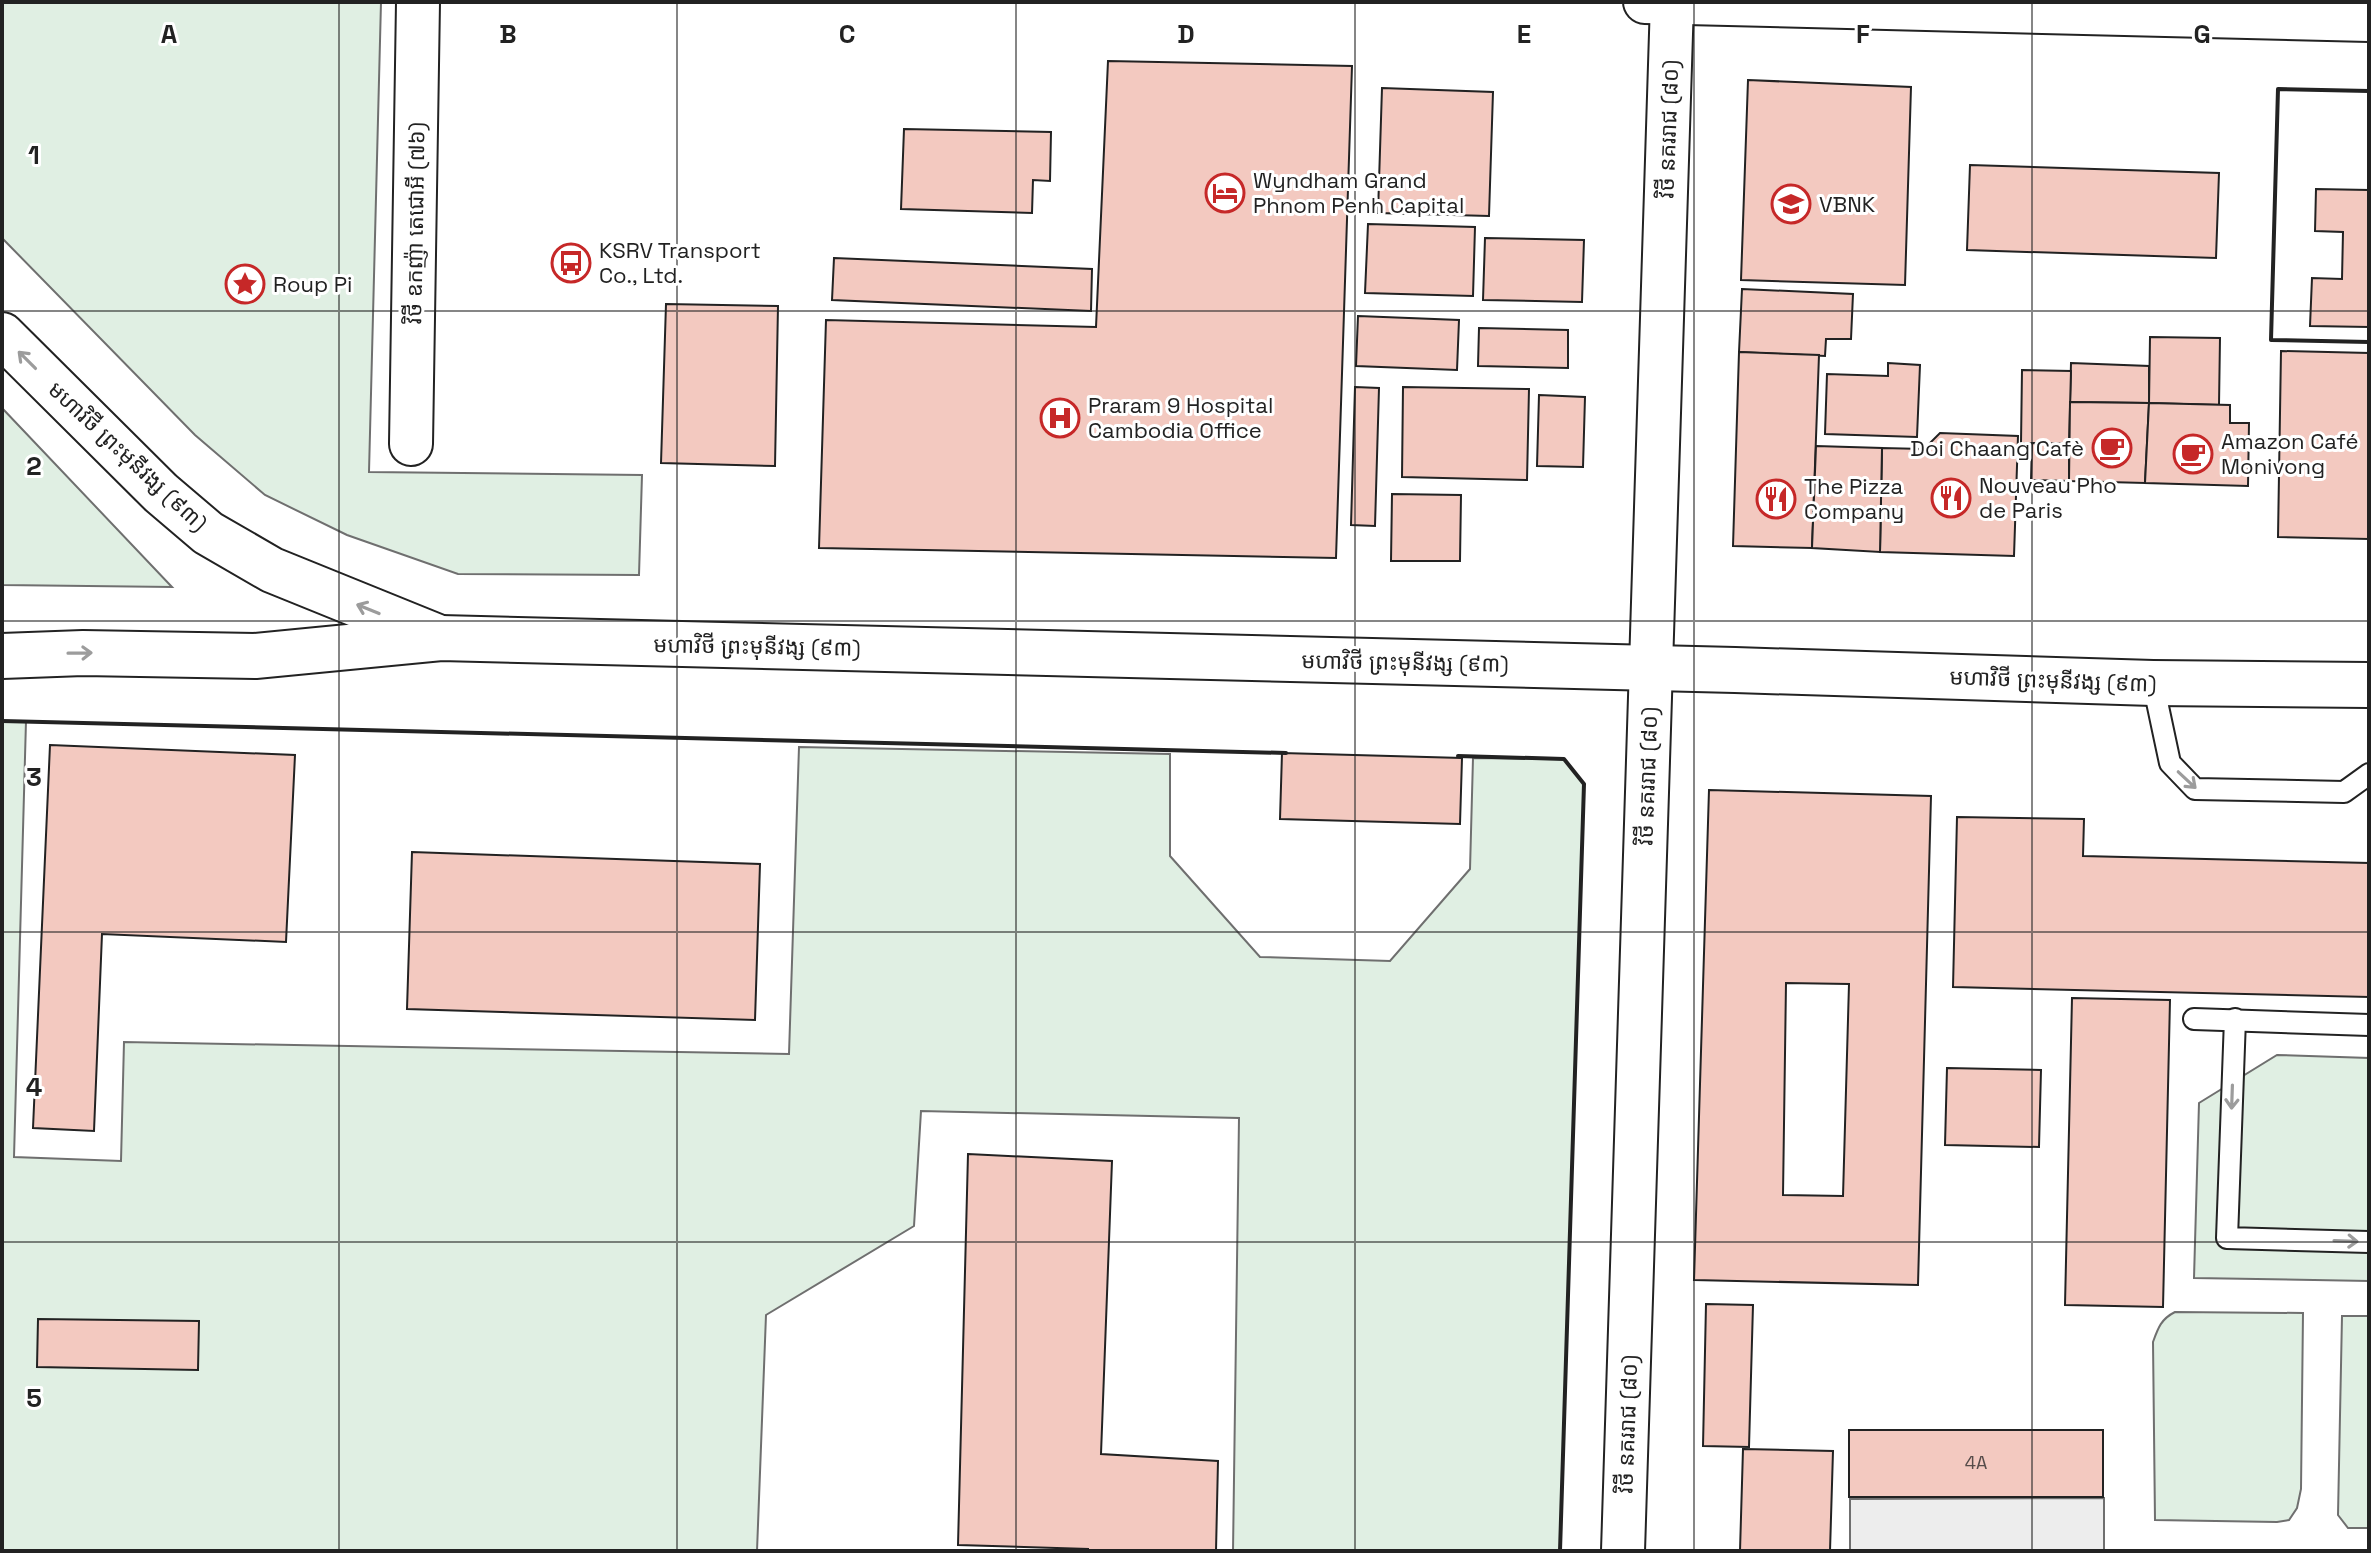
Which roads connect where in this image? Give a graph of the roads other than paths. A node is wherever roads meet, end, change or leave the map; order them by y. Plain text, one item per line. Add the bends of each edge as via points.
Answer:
1 (418, 2) edge
2 (1644, 2) edge
3 (1672, 2) edge
4 (2369, 20) edge
5 (2, 335) edge
6 (411, 444) dead end
7 (441, 638) junction
8 (2, 656) edge
9 (1650, 668) junction
10 (2153, 683) junction
11 (2369, 685) edge
12 (2369, 774) edge
13 (2194, 1019) dead end
14 (2235, 1019) junction
15 (2369, 1025) edge
16 (2369, 1242) edge
17 (1623, 1551) edge

1 - 6 street, វិថី ឧកញ៉ា តេជោអី (៧៦)
2 - 3 street
3 - 4 street
3 - 9 street, វិថី នគររាជ (៨០)
7 -> 5 highway, មហាវិថី ព្រះមុនីវង្ស (៩៣) via 272,570 208,533
8 -> 7 highway, មហាវិថី ព្រះមុនីវង្ស (៩៣) via 255,656
7 - 9 highway, មហាវិថី ព្រះមុនីវង្ស (៩៣)
9 - 10 highway, មហាវិថី ព្រះមុនីវង្ស (៩៣)
9 - 17 street, វិថី នគររាជ (៨០)
10 - 11 highway, មហាវិថី ព្រះមុនីវង្ស (៩៣)
10 -> 12 lane via 2170,763 2195,789 2344,792
13 - 14 lane
14 - 15 lane
14 -> 16 lane via 2227,1238

